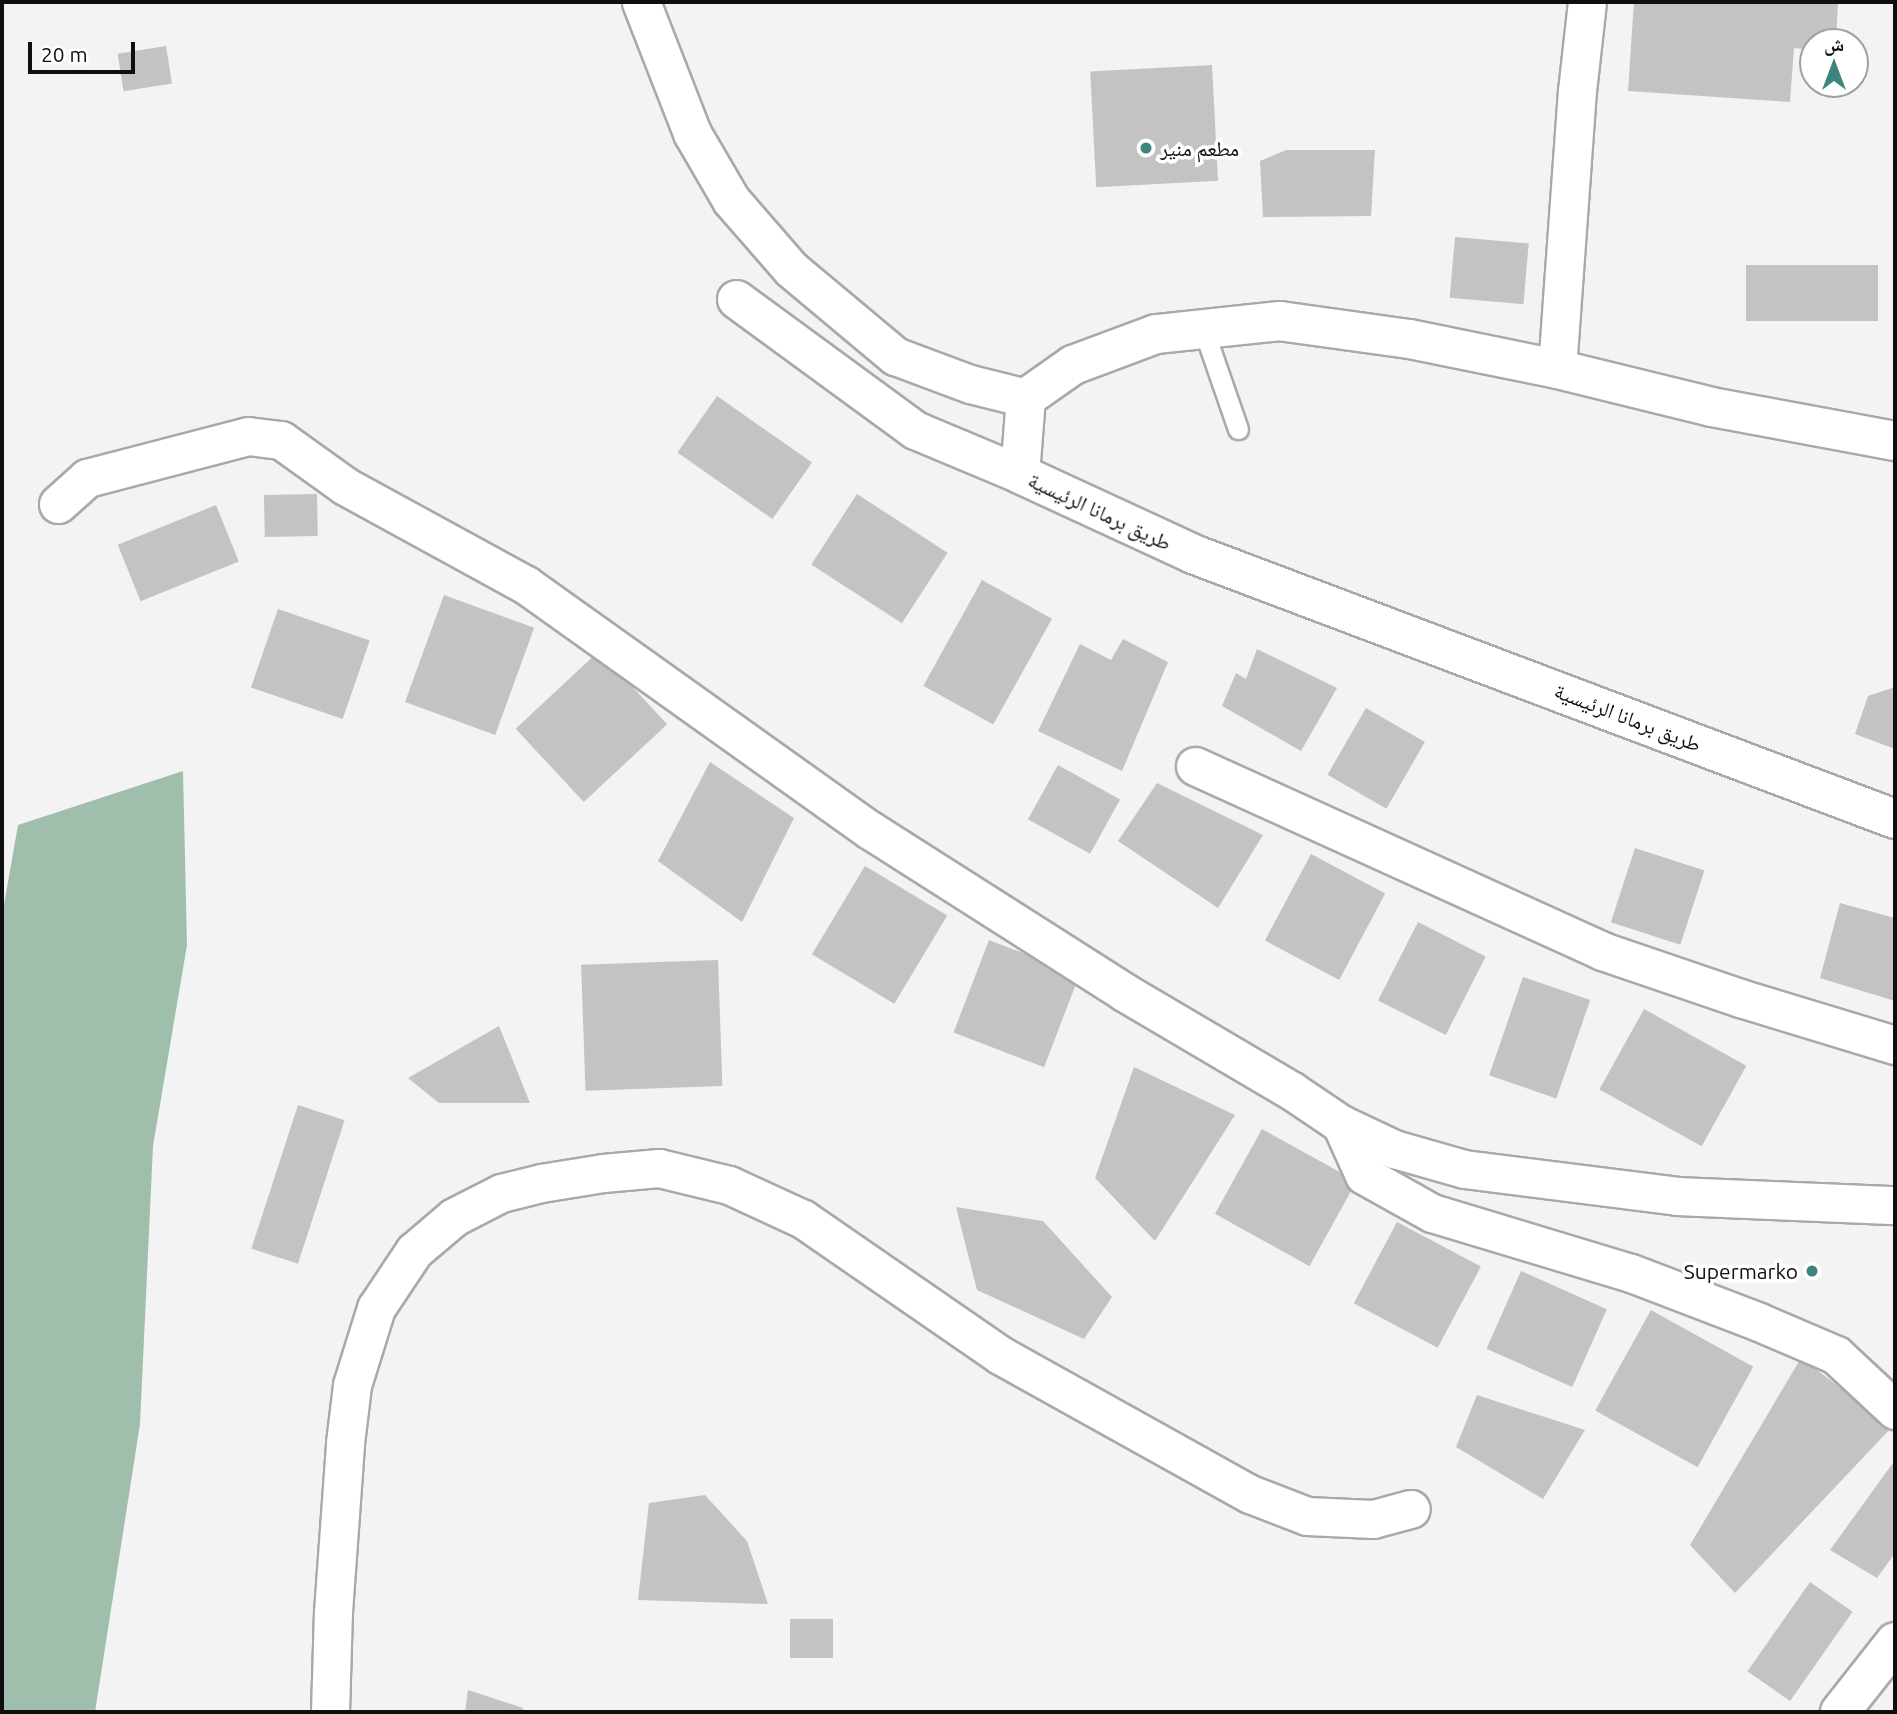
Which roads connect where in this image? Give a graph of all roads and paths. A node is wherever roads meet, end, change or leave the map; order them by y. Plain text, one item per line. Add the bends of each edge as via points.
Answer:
1 (641, 2) edge
2 (1587, 2) edge
3 (736, 299) dead end
4 (1203, 328) junction
5 (1557, 369) junction
6 (1026, 398) junction
7 (1238, 429) dead end
8 (1895, 441) edge
9 (1020, 474) junction
10 (58, 504) dead end
11 (1195, 766) dead end
12 (1895, 819) edge
13 (1895, 1045) edge
14 (1341, 1124) junction
15 (1895, 1205) edge
16 (1895, 1410) edge
17 (1411, 1508) dead end
18 (1895, 1642) edge
19 (330, 1712) edge
20 (1840, 1712) edge

1 - 6 street via 692,133 731,200 791,269 895,356 970,384
2 - 5 street
3 - 9 street via 915,430
4 - 5 street via 1280,321 1409,339
4 - 6 street via 1156,334 1073,365
4 - 7 lane
5 - 8 street via 1712,407
6 - 9 street, طريق برمانا الرئيسية
9 - 12 street, طريق برمانا الرئيسية via 1193,554
10 - 14 street via 87,478 248,436 281,440 345,486 526,585 870,830
11 - 13 street via 1602,951
14 - 15 street via 1394,1149 1464,1169 1676,1196
14 - 16 street via 1364,1175 1432,1213 1631,1273 1759,1322 1836,1355
17 - 19 street via 1373,1519 1307,1516 1250,1494 1000,1355 803,1219 729,1185 659,1168 541,1183 501,1193 454,1217 414,1251 376,1308 352,1385 345,1443 332,1612
18 - 20 street

